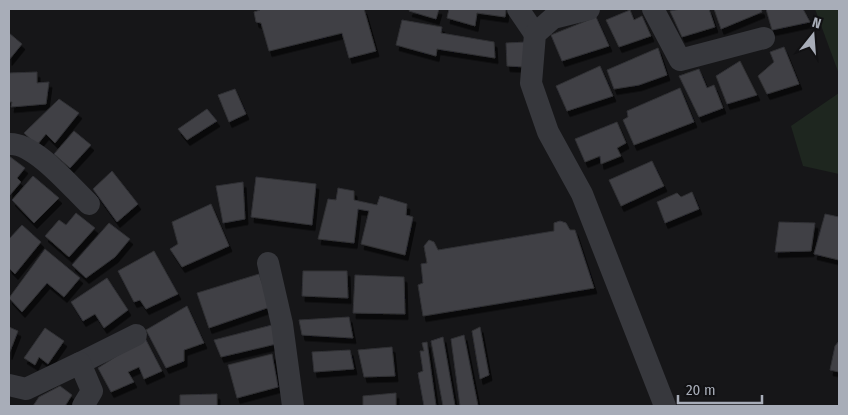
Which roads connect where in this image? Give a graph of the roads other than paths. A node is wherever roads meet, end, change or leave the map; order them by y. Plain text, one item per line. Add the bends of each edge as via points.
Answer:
1 (518, 9) edge
2 (589, 9) edge
3 (653, 9) edge
4 (535, 34) junction
5 (764, 38) dead end
6 (9, 144) edge
7 (89, 204) dead end
8 (268, 263) dead end
9 (136, 335) dead end
10 (80, 364) junction
11 (9, 386) edge
12 (83, 406) edge
13 (293, 406) edge
14 (665, 406) edge

1 - 4 street
2 - 4 street via 553,18
3 - 5 street via 680,60
4 - 14 street via 531,83 545,124 582,194
6 - 7 street via 36,153
8 - 13 street via 282,324
9 - 10 street
10 - 11 street via 26,389
10 - 12 street via 92,391

